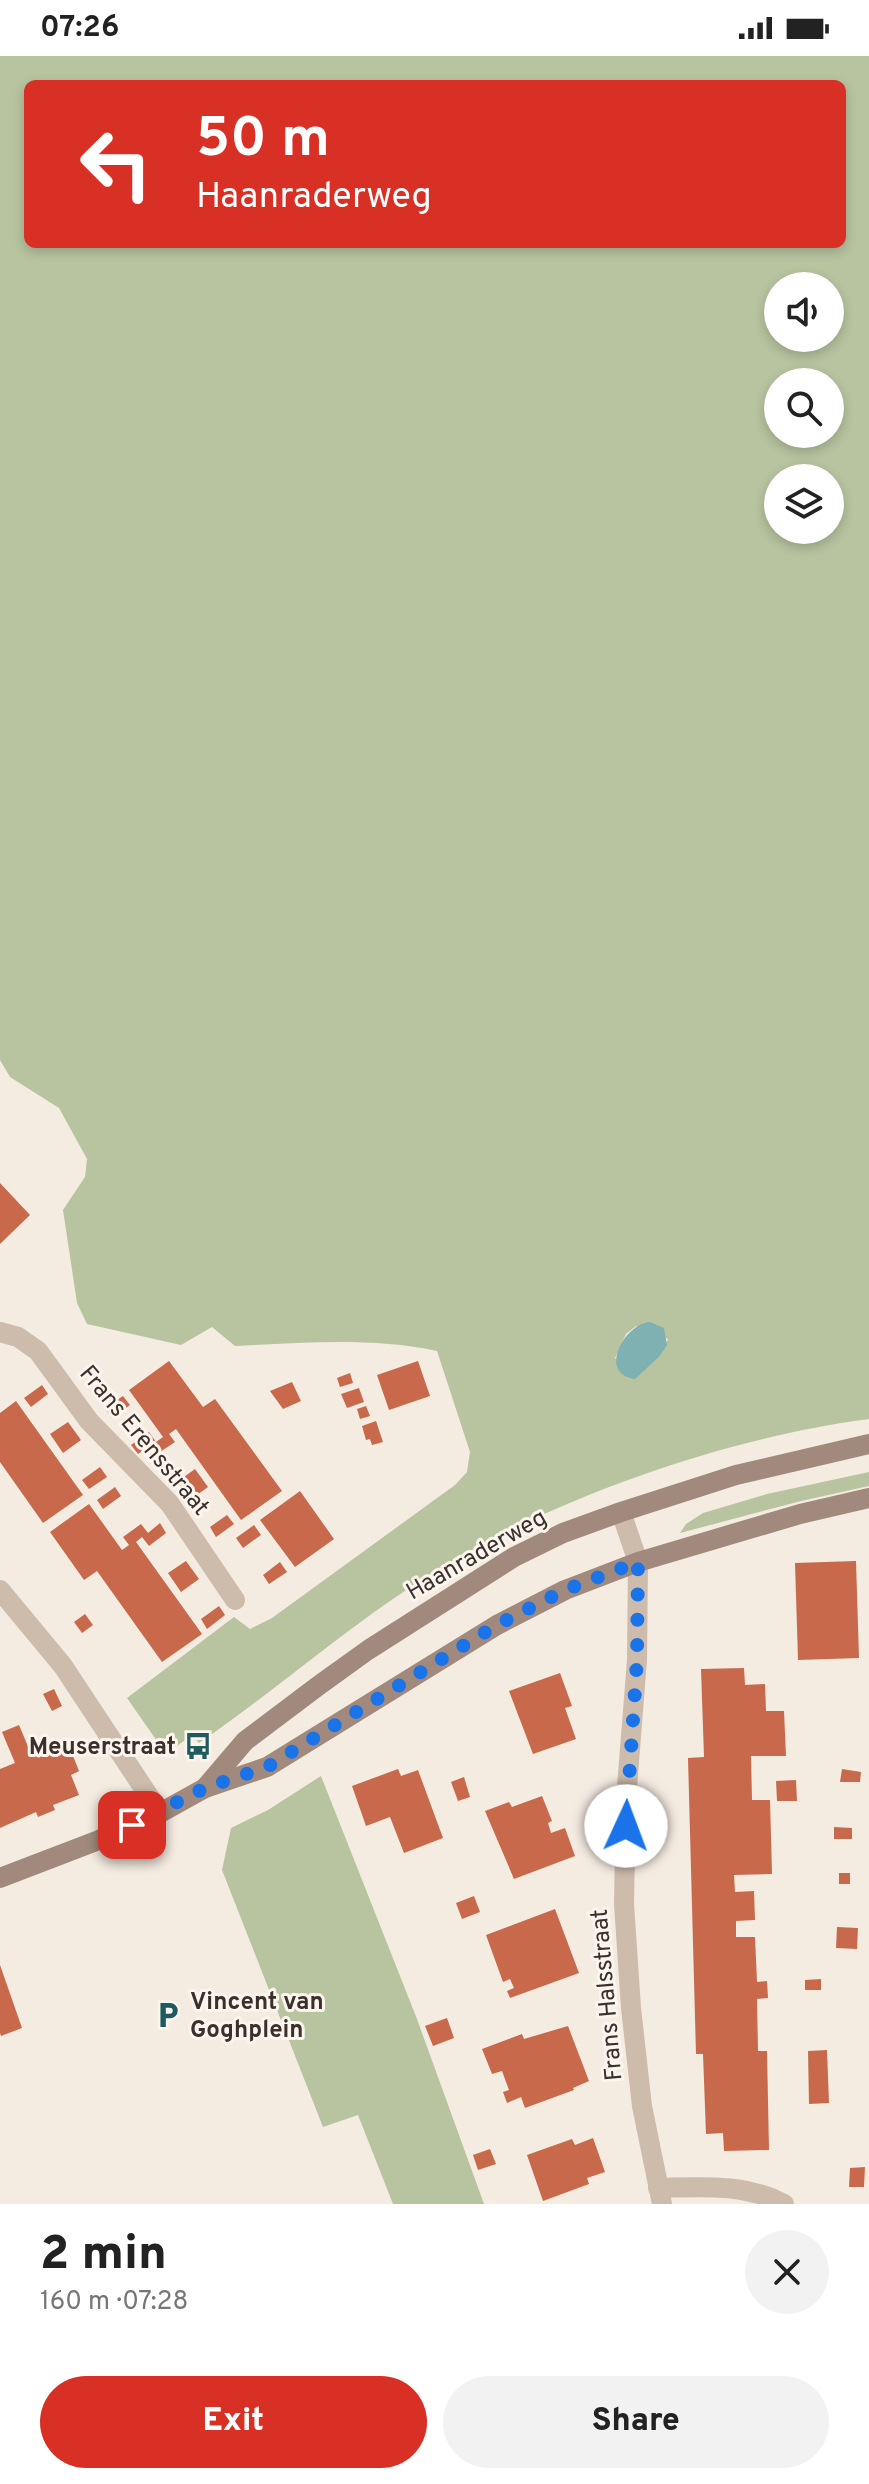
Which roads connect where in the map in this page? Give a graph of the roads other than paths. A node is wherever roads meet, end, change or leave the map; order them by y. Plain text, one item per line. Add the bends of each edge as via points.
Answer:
1 (0, 1332) edge
2 (869, 1444) edge
3 (869, 1498) edge
4 (621, 1512) junction
5 (638, 1562) junction
6 (0, 1590) edge
7 (235, 1600) dead end
8 (205, 1788) junction
9 (160, 1813) junction
10 (0, 1878) edge
11 (660, 2196) edge
12 (784, 2204) edge

1 - 7 street, Frans Erensstraat via 38,1351 89,1421 170,1504
2 - 4 street, Haanraderweg via 736,1475
3 - 5 street, Haanraderweg
4 - 5 street, Frans Halsstraat
4 - 8 street, Haanraderweg via 514,1557 368,1650 245,1741
5 - 8 street, Haanraderweg via 565,1590 497,1625 267,1767
5 - 11 street, Frans Halsstraat via 624,1904 642,2106
6 - 9 street via 63,1666
8 - 9 street, Haanraderweg
9 - 10 street, Haanraderweg
11 - 12 street, Frans Halsstraat via 727,2187

